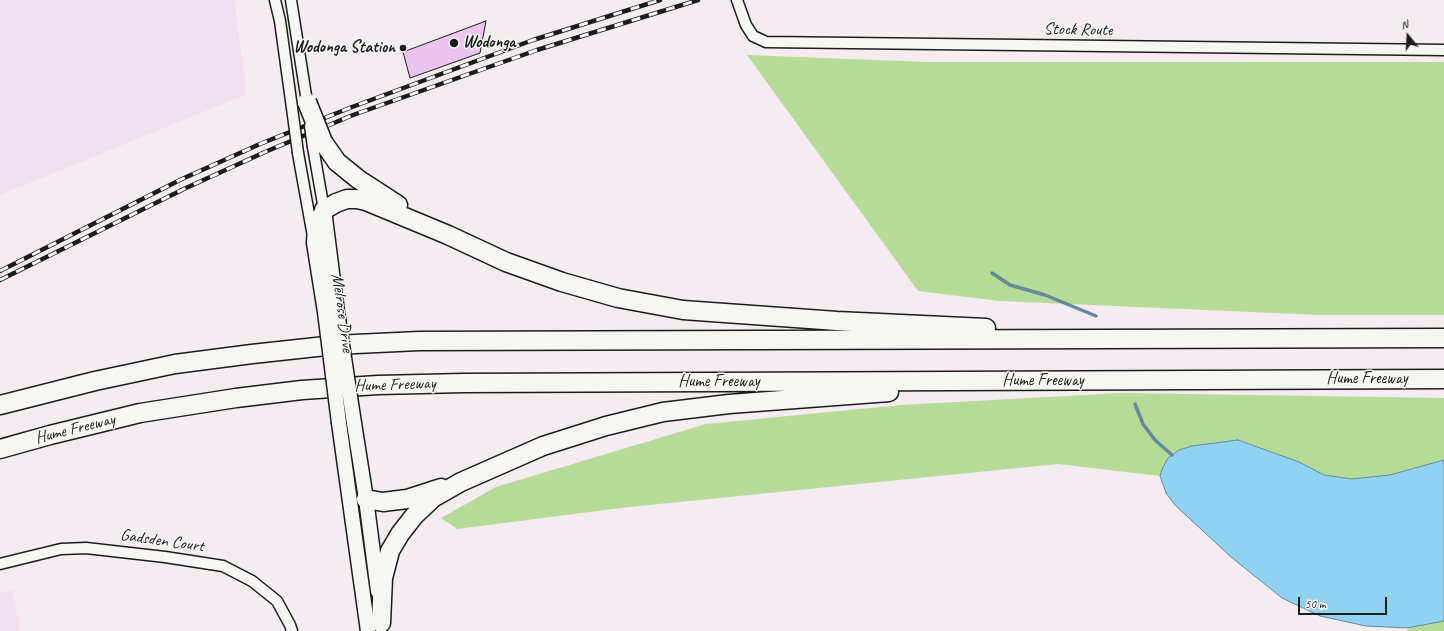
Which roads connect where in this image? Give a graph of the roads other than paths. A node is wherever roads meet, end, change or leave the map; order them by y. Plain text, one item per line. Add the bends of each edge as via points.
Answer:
1 (275, 0) edge
2 (291, 0) edge
3 (737, 0) edge
4 (1444, 50) edge
5 (300, 105) junction
6 (318, 144) junction
7 (324, 210) junction
8 (448, 235) junction
9 (314, 243) junction
10 (331, 312) junction
11 (1444, 338) edge
12 (1216, 339) junction
13 (1444, 379) edge
14 (922, 382) junction
15 (0, 405) edge
16 (0, 449) edge
17 (347, 475) junction
18 (461, 482) junction
19 (366, 500) junction
20 (0, 564) edge
21 (378, 628) edge
22 (292, 631) edge

1 - 5 street, Melrose Drive
2 - 5 street, Melrose Drive
3 - 4 street, Stock Route via 753,36 766,42
5 - 6 highway, bridge
5 - 9 street, Melrose Drive, bridge via 298,153
6 - 7 street, Melrose Drive
6 - 8 highway via 358,179
7 - 8 highway via 344,200 362,200
7 - 9 main road via 315,226
7 - 10 main road, Melrose Drive
8 - 12 highway via 506,262 562,282 618,298 682,310 837,321
9 - 10 main road, Melrose Drive
10 - 17 main road, Melrose Drive, bridge via 339,423
10 - 19 main road, Melrose Drive, bridge via 354,423
11 - 12 highway
12 - 15 highway via 419,340 305,348 175,364 95,380
13 - 14 highway, Hume Freeway
14 - 16 highway, Hume Freeway via 464,383 302,390 140,413
14 - 18 highway via 887,393 729,404 663,412 606,426 543,446
17 - 19 main road via 355,491
17 - 21 main road, Melrose Drive
18 - 19 highway via 407,499 383,502
18 - 21 highway via 434,498 414,516 390,551 383,578
19 - 21 main road, Melrose Drive
20 - 22 street, Gadsden Court via 61,549 86,548 223,566 252,581 277,600

